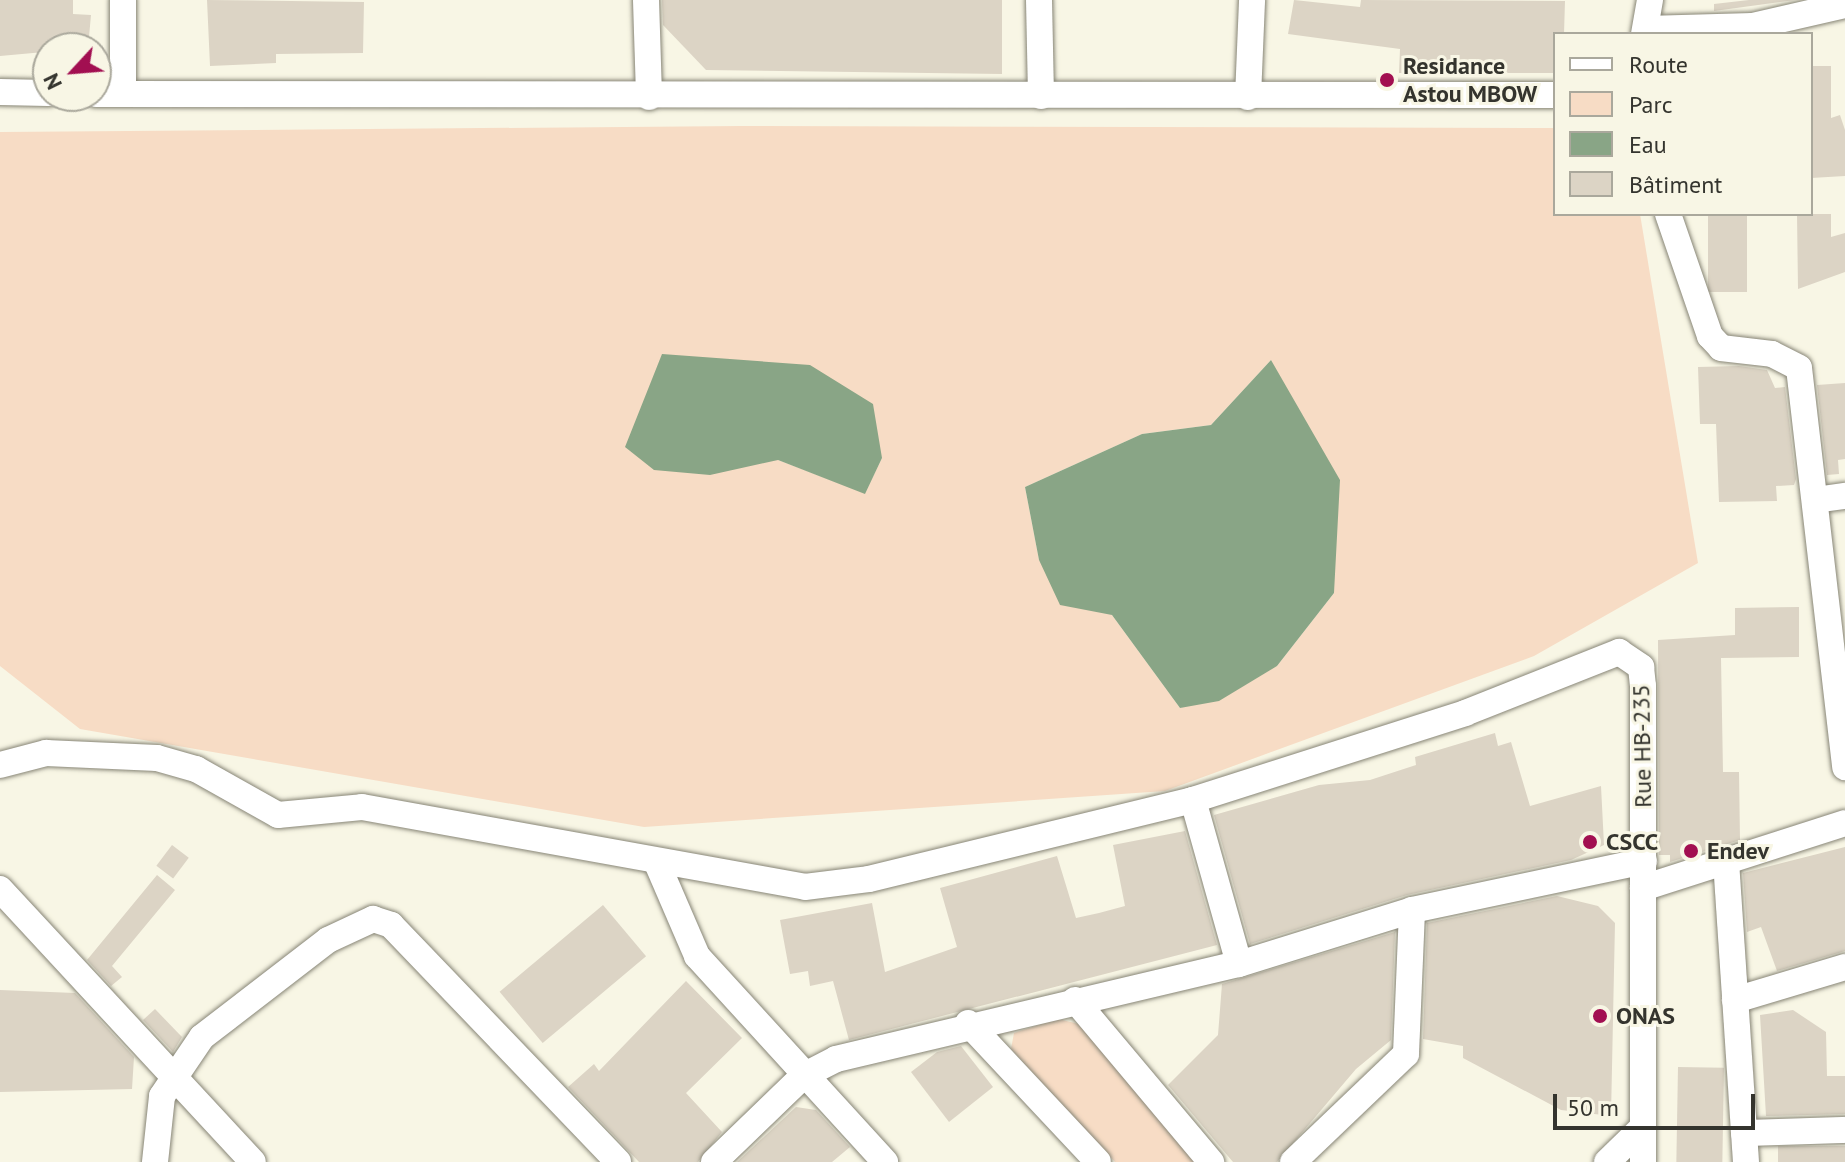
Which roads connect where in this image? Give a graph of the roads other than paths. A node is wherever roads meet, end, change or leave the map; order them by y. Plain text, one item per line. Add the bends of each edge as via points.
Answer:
1 (123, 0) edge
2 (646, 0) edge
3 (1039, 0) edge
4 (1252, 0) edge
5 (1650, 0) edge
6 (1845, 5) edge
7 (1645, 32) edge
8 (0, 92) edge
9 (32, 93) edge
10 (112, 94) edge
11 (123, 94) junction
12 (1553, 95) edge
13 (1041, 96) junction
14 (649, 97) junction
15 (1248, 97) junction
16 (1669, 216) edge
17 (1845, 496) edge
18 (1815, 500) junction
19 (0, 765) edge
20 (1845, 767) edge
21 (1193, 800) junction
22 (1845, 823) edge
23 (1644, 861) junction
24 (1726, 861) junction
25 (657, 863) junction
26 (1643, 888) junction
27 (0, 889) edge
28 (1412, 910) junction
29 (1239, 964) junction
30 (1845, 967) edge
31 (1075, 1000) junction
32 (1735, 1000) junction
33 (968, 1023) junction
34 (171, 1076) junction
35 (803, 1076) junction
36 (1642, 1128) junction
37 (1845, 1130) edge
38 (1744, 1133) junction
39 (155, 1162) edge
40 (253, 1162) edge
41 (618, 1162) edge
42 (714, 1162) edge
43 (885, 1162) edge
44 (1098, 1162) edge
45 (1211, 1162) edge
46 (1293, 1162) edge
47 (1607, 1162) edge
48 (1643, 1162) edge
49 (1746, 1162) edge

1 - 11 street
2 - 14 street
3 - 13 street
4 - 15 street
5 - 7 street
6 - 7 street via 1753,26
8 - 9 street
10 - 11 street
11 - 14 street
12 - 15 street
13 - 14 street
13 - 15 street
16 - 18 street via 1710,336 1721,348 1772,354 1799,368
17 - 18 street
18 - 20 street
19 - 25 street via 46,753 157,758 196,769 278,815 362,807
21 - 23 street, Rue HB-235 via 1451,718 1619,652 1641,667
21 - 25 street via 869,879 805,887
21 - 29 street
22 - 24 street
23 - 26 street, Rue HB-235
23 - 28 street
24 - 26 street
24 - 32 street
25 - 35 street via 697,956
26 - 36 street, Rue HB-235
27 - 34 street
28 - 29 street
28 - 46 street via 1406,1054
29 - 31 street
30 - 32 street
31 - 33 street
31 - 45 street
32 - 38 street
33 - 35 street via 836,1059
33 - 44 street
34 - 39 street via 162,1096
34 - 40 street
34 - 41 street via 202,1037 302,959 349,926 373,919 391,925
35 - 42 street
35 - 43 street
36 - 47 street
36 - 48 street, Rue HB-235
37 - 38 street
38 - 49 street

